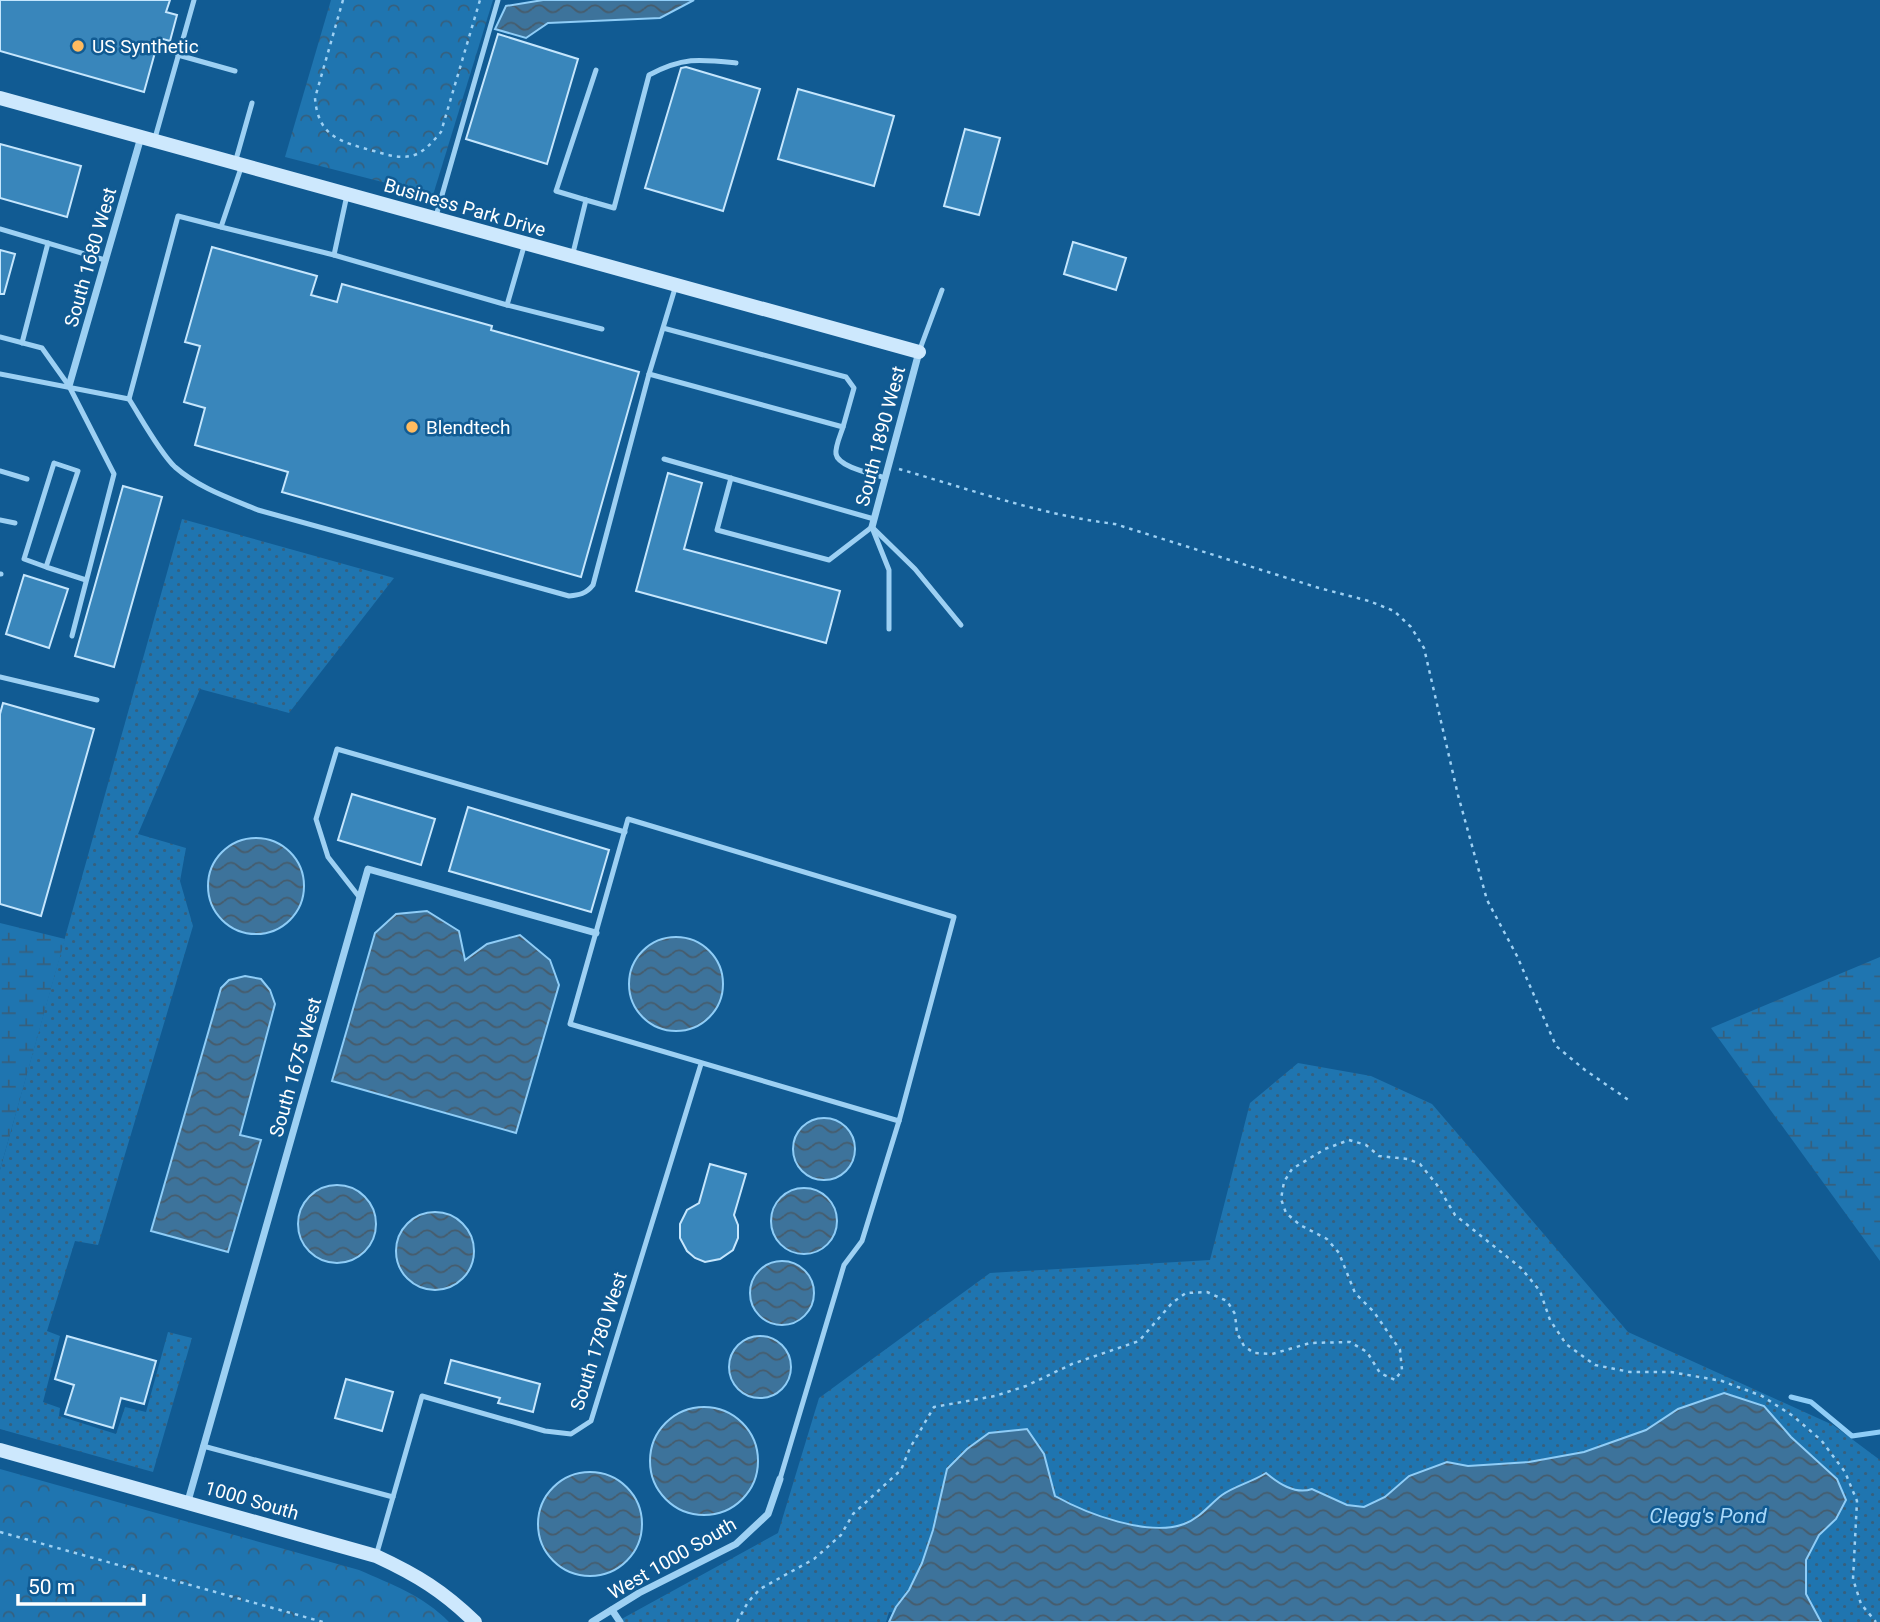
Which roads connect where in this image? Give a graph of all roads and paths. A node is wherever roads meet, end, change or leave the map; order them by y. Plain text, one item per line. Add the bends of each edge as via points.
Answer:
1 (194, 0) edge
2 (343, 0) edge
3 (480, 0) edge
4 (498, 0) edge
5 (178, 55) junction
6 (736, 63) dead end
7 (596, 70) dead end
8 (234, 71) dead end
9 (0, 98) edge
10 (252, 103) dead end
11 (148, 139) junction
12 (238, 164) junction
13 (348, 194) junction
14 (586, 200) junction
15 (435, 218) junction
16 (221, 227) junction
17 (0, 229) edge
18 (48, 243) junction
19 (524, 243) junction
20 (334, 256) junction
21 (572, 256) junction
22 (105, 260) junction
23 (676, 285) junction
24 (942, 290) dead end
25 (507, 305) junction
26 (663, 328) junction
27 (602, 329) dead end
28 (0, 337) edge
29 (22, 343) junction
30 (919, 352) junction
31 (0, 374) edge
32 (649, 374) junction
33 (69, 386) junction
34 (128, 399) junction
35 (843, 427) junction
36 (664, 459) dead end
37 (888, 466) junction
38 (0, 471) edge
39 (731, 478) junction
40 (885, 478) junction
41 (27, 479) dead end
42 (0, 520) edge
43 (15, 523) dead end
44 (873, 523) junction
45 (46, 566) junction
46 (86, 580) junction
47 (961, 625) dead end
48 (889, 629) dead end
49 (72, 636) dead end
50 (0, 677) edge
51 (97, 700) dead end
52 (625, 832) junction
53 (360, 898) junction
54 (596, 933) junction
55 (701, 1064) junction
56 (1630, 1101) dead end
57 (899, 1121) junction
58 (203, 1446) junction
59 (0, 1450) edge
60 (780, 1479) joint
61 (393, 1497) junction
62 (188, 1501) junction
63 (0, 1532) edge
64 (376, 1556) junction
65 (612, 1610) junction
66 (323, 1622) edge
67 (475, 1622) edge
68 (592, 1622) edge
69 (620, 1622) edge
70 (737, 1622) edge
71 (1876, 1622) edge

1 - 5 lane
2 - 3 path via 315,98 316,113 340,142 396,157 415,155 441,132
4 - 15 lane
5 - 8 lane
5 - 11 lane
6 - 14 lane via 700,59 673,63 649,75 614,208
7 - 14 lane via 556,191
9 - 11 street, Business Park Drive
10 - 12 lane
11 - 12 street, Business Park Drive
11 - 22 street, South 1680 West
12 - 13 street, Business Park Drive
12 - 16 lane
13 - 15 street, Business Park Drive
13 - 20 lane
14 - 21 lane
15 - 19 street, Business Park Drive
16 - 20 lane
16 - 34 lane via 178,216
17 - 18 lane
18 - 22 lane
18 - 29 lane
19 - 21 street, Business Park Drive
19 - 25 lane
20 - 25 lane
21 - 23 street, Business Park Drive
22 - 33 street, South 1680 West
23 - 26 lane
23 - 30 street, Business Park Drive
24 - 30 lane
25 - 27 lane
26 - 32 lane
26 - 35 lane via 846,377 854,388
28 - 29 lane
29 - 33 lane via 42,348
30 - 37 street, South 1890 West
31 - 33 lane
32 - 34 lane via 593,585 580,595 569,596 229,498 173,465
32 - 35 lane
33 - 34 lane
33 - 46 lane via 114,474
35 - 40 lane via 838,458 844,465
36 - 39 lane
37 - 40 street, South 1890 West
37 - 56 path via 1008,501 1115,524 1394,611 1424,648 1487,901 1556,1046
38 - 41 lane
39 - 44 lane
39 - 44 lane via 717,530 829,560
40 - 44 street, South 1890 West
42 - 43 lane
44 - 47 lane
44 - 48 lane via 888,570
45 - 45 lane via 78,471 54,463 24,559
45 - 46 lane
46 - 49 lane
50 - 51 lane
52 - 53 lane via 337,749 316,819 328,857
52 - 54 lane
52 - 57 lane via 628,819 954,917
53 - 54 street, South 1675 West via 368,869
53 - 58 street, South 1675 West
54 - 55 lane via 570,1024
55 - 57 lane
55 - 61 lane, South 1780 West via 591,1421 571,1434 545,1431 422,1396
57 - 60 lane via 862,1241 844,1265
58 - 61 lane
58 - 62 street, South 1675 West
59 - 62 street, 1000 South
60 - 65 street, West 1000 South via 768,1514 736,1544
61 - 64 lane, South 1780 West
62 - 64 street, 1000 South
63 - 66 path
64 - 67 street, 1000 South via 416,1574
65 - 68 street, West 1000 South
65 - 69 street
70 - 71 path via 760,1589 814,1559 841,1535 853,1514 901,1470 934,1407 1016,1390 1139,1341 1186,1293 1206,1292 1227,1301 1244,1346 1254,1353 1272,1354 1310,1343 1350,1342 1367,1352 1380,1373 1395,1380 1402,1370 1400,1350 1355,1293 1339,1253 1327,1239 1286,1213 1281,1199 1292,1169 1349,1140 1367,1145 1379,1156 1420,1164 1455,1215 1521,1268 1540,1291 1550,1320 1566,1344 1595,1366 1722,1381 1762,1396 1821,1440 1845,1472 1857,1501 1853,1579 1861,1604

